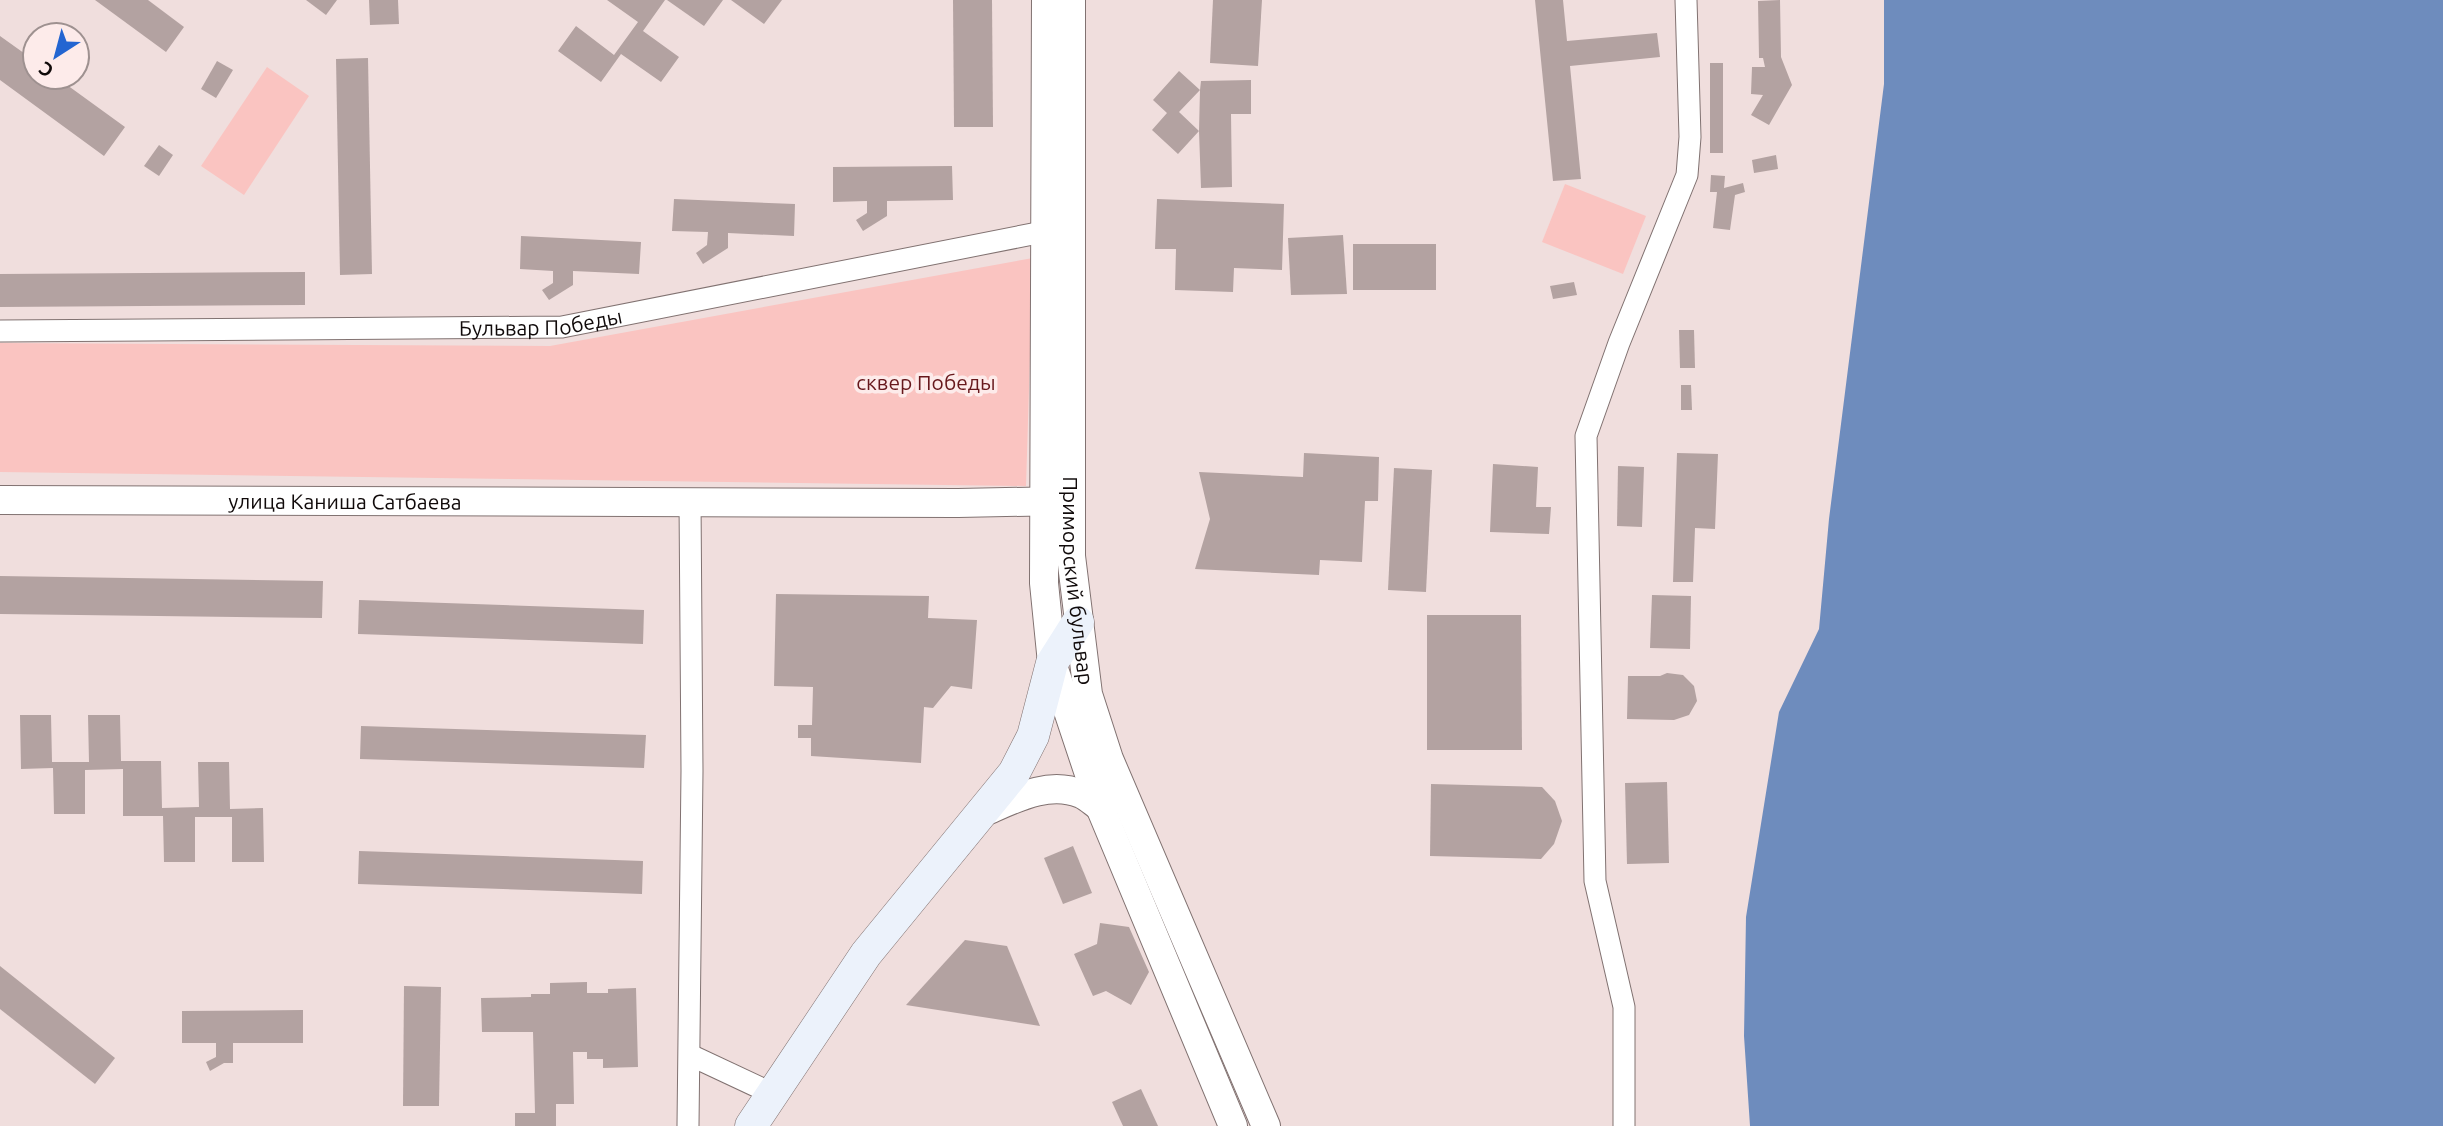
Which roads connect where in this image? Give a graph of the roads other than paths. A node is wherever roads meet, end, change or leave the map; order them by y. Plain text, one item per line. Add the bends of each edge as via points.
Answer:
1 (1046, 0) edge
2 (1071, 0) edge
3 (1686, 0) edge
4 (1058, 228) junction
5 (0, 331) edge
6 (0, 500) edge
7 (690, 500) junction
8 (1057, 500) junction
9 (1078, 622) junction
10 (1052, 663) junction
11 (1100, 807) junction
12 (984, 811) junction
13 (690, 1055) junction
14 (771, 1093) junction
15 (688, 1126) edge
16 (751, 1126) edge
17 (1233, 1126) edge
18 (1266, 1126) edge
19 (1624, 1126) edge

1 - 4 street, Приморский бульвар
2 - 4 street, Приморский бульвар
3 - 19 street via 1688,175 1586,436 1595,881 1624,1007
4 - 5 street, Бульвар Победы via 562,327
4 - 8 street, Приморский бульвар
6 - 7 street, улица Каниша Сатбаева
7 - 8 street, улица Каниша Сатбаева
7 - 13 street
8 - 9 street, Приморский бульвар via 1071,556
8 - 10 street, Приморский бульвар via 1044,583
9 - 10 main road
9 - 18 street, Приморский бульвар via 1088,694 1109,759
10 - 11 street, Приморский бульвар
10 - 12 main road via 1033,736 1014,773
11 - 12 street via 1081,794 1054,788
11 - 17 street, Приморский бульвар
12 - 14 main road via 866,954
13 - 14 street
13 - 15 street
14 - 16 main road

